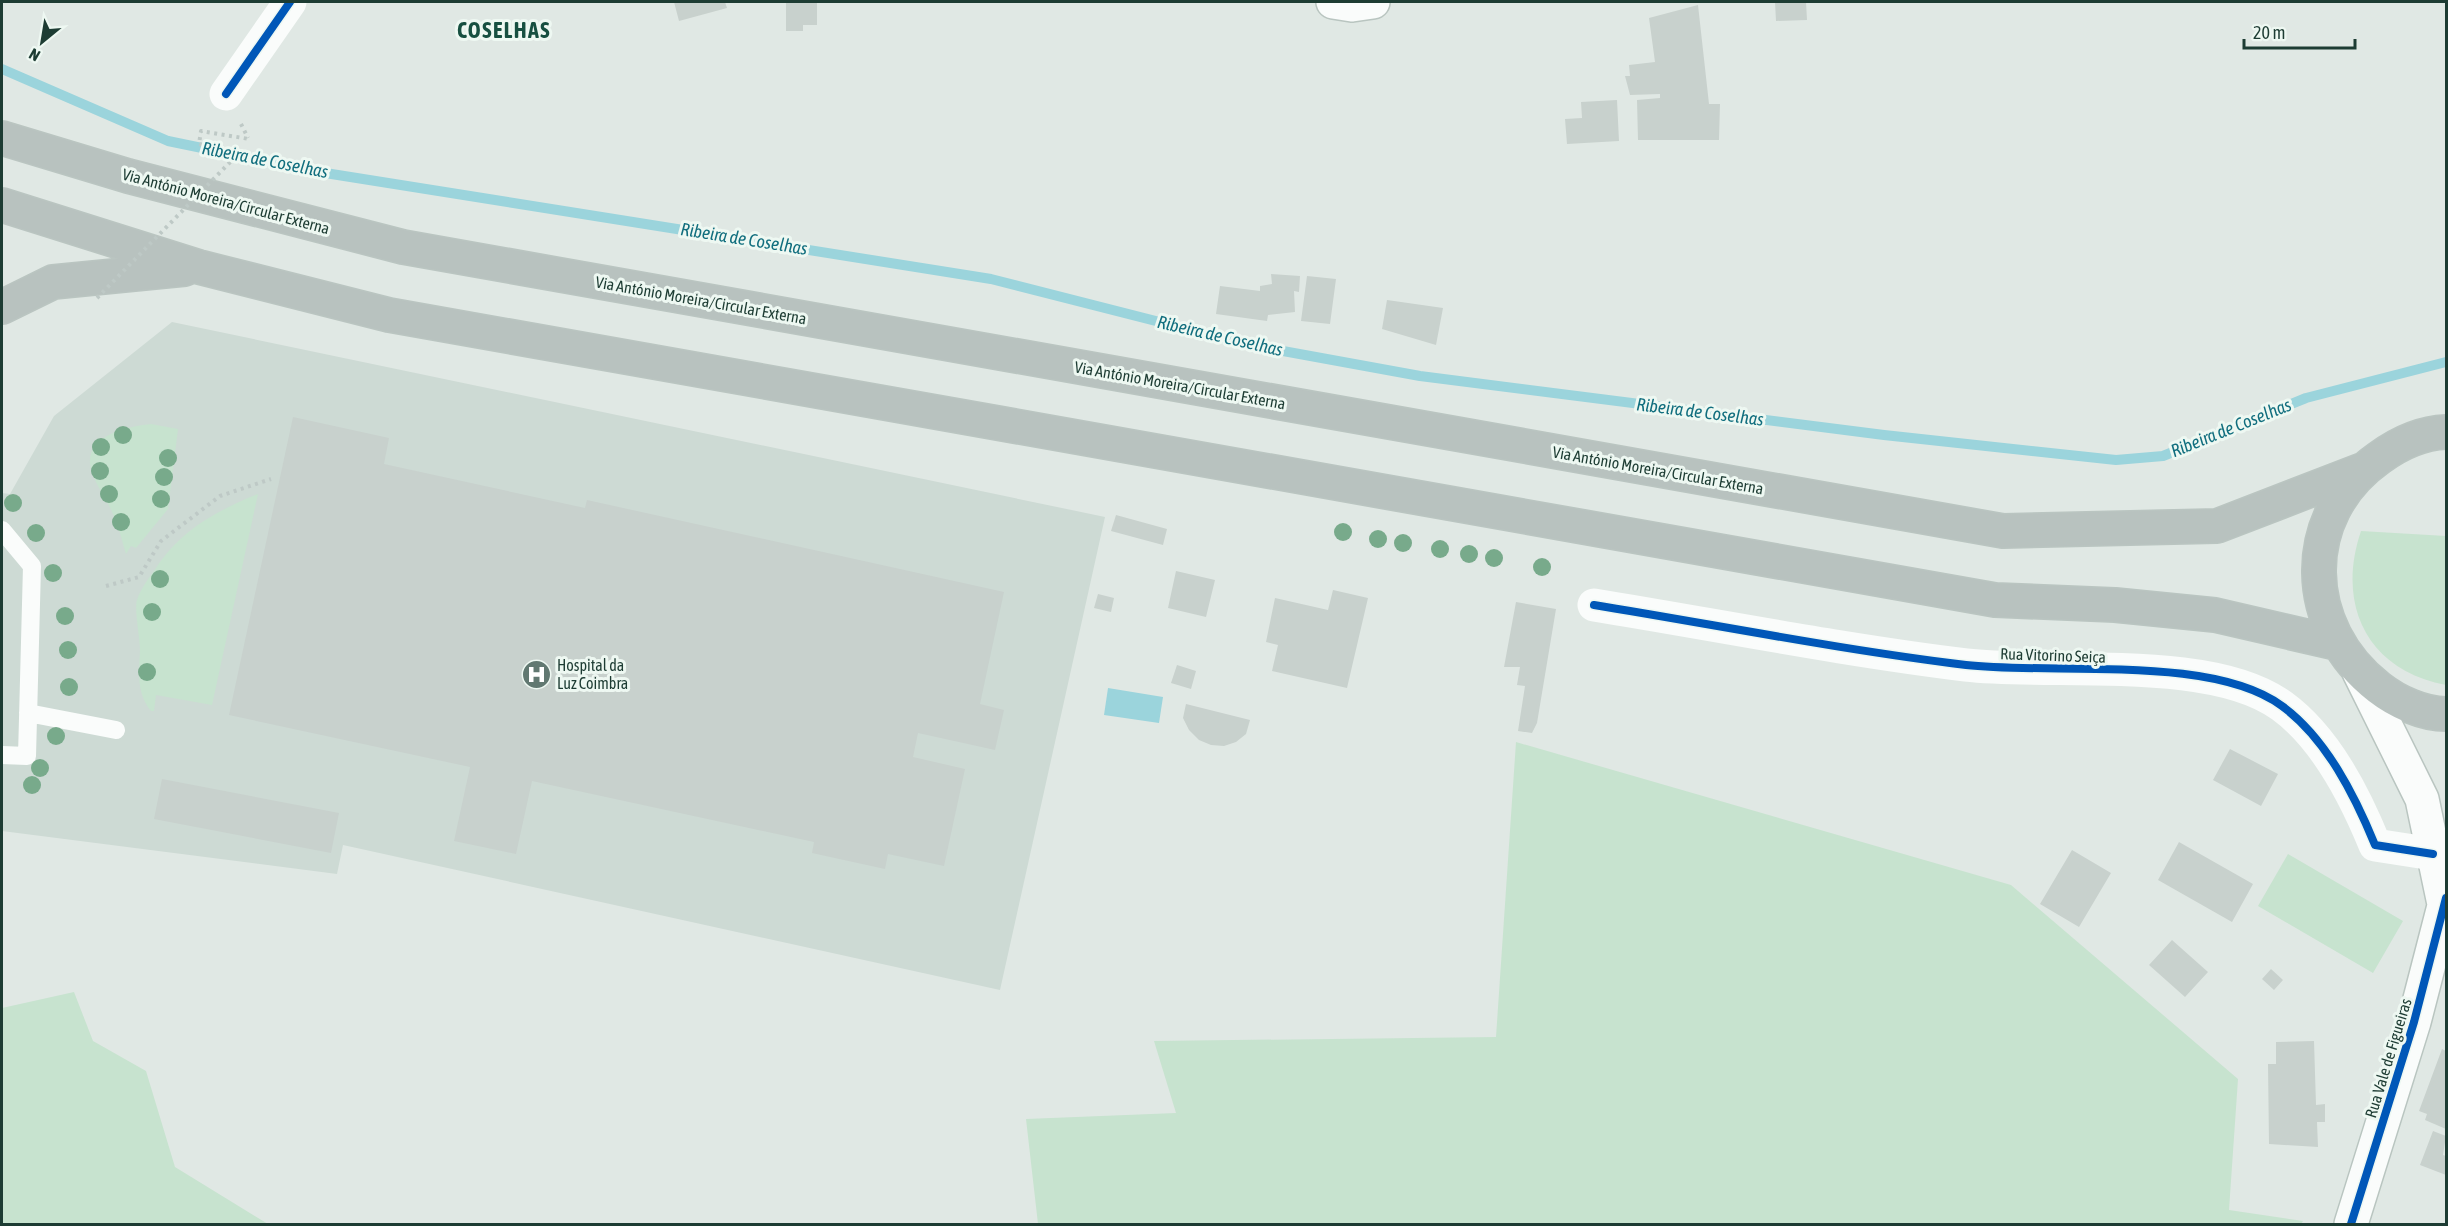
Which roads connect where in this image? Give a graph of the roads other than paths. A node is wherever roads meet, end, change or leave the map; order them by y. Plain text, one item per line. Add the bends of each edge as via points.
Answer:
1 (290, 2) edge
2 (1333, 2) edge
3 (1373, 2) edge
4 (226, 94) dead end
5 (2, 138) edge
6 (2, 205) edge
7 (199, 267) junction
8 (2, 307) edge
9 (2446, 432) edge
10 (2362, 470) junction
11 (2, 530) edge
12 (1594, 605) dead end
13 (2336, 643) junction
14 (2359, 672) junction
15 (28, 713) junction
16 (2446, 714) edge
17 (116, 730) dead end
18 (2, 755) edge
19 (2433, 854) junction
20 (2445, 901) edge
21 (2351, 1224) edge

1 - 4 street
2 - 3 street
5 - 10 highway, Via António Moreira/Circular Externa via 128,176 403,248 2003,531 2217,526
6 - 7 highway
7 - 8 highway via 53,282
7 - 13 highway via 389,315 1995,600 2115,605 2215,615
9 - 10 highway, Via António Moreira/Circular Externa via 2396,446
10 - 13 highway, Via António Moreira/Circular Externa via 2334,507 2320,552 2320,598
11 - 15 lane via 32,566
12 - 19 street, Rua Vitorino Seiça via 1968,665 2195,675 2239,686 2282,706 2319,744 2357,801 2374,845
13 - 14 highway, Via António Moreira/Circular Externa
14 - 16 highway, Via António Moreira/Circular Externa via 2394,699
14 - 19 street, Rua Vale de Figueiras via 2422,799
15 - 17 lane
15 - 18 lane via 27,756
19 - 20 street, Rua Vale de Figueiras
20 - 21 street, Rua Vale de Figueiras via 2414,1022

